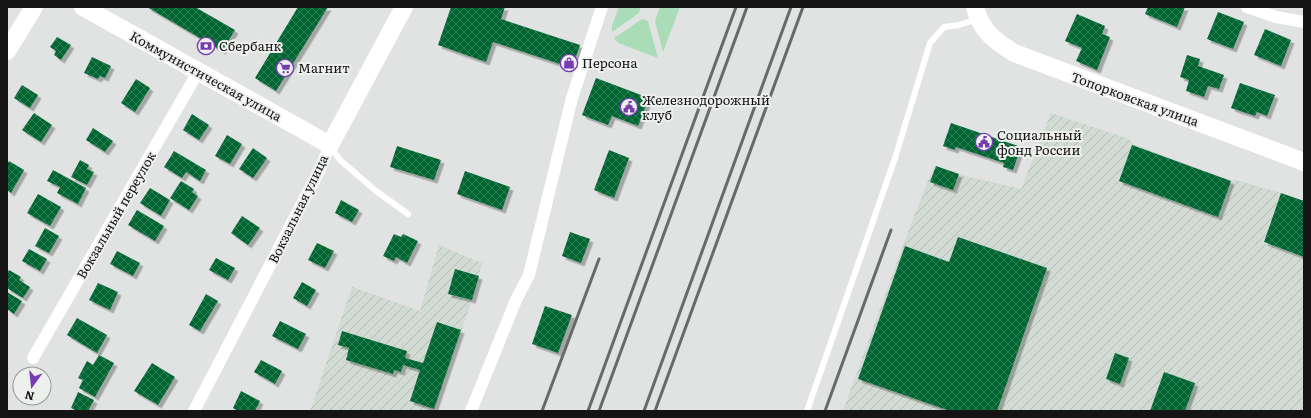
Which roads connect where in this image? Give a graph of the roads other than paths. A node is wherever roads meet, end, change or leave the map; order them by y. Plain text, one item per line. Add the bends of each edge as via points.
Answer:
1 (34, 7) edge
2 (83, 7) edge
3 (404, 7) edge
4 (602, 7) edge
5 (1247, 7) edge
6 (977, 13) edge
7 (1304, 22) edge
8 (7, 51) edge
9 (198, 72) junction
10 (330, 144) junction
11 (1304, 162) edge
12 (408, 214) dead end
13 (33, 358) dead end
14 (194, 411) edge
15 (471, 411) edge
16 (807, 411) edge

1 - 8 street
2 - 9 street, Коммунистическая улица
3 - 10 street, Вокзальная улица
4 - 15 street via 572,98 529,275 516,300
5 - 7 street via 1276,17
6 - 11 street, Топорковская улица via 984,29 996,42 1014,53
6 - 16 lane via 959,26 944,28 930,42 895,158
9 - 10 street, Коммунистическая улица
9 - 13 street, Вокзальный переулок
10 - 12 lane via 340,160
10 - 14 street, Вокзальная улица via 319,171

